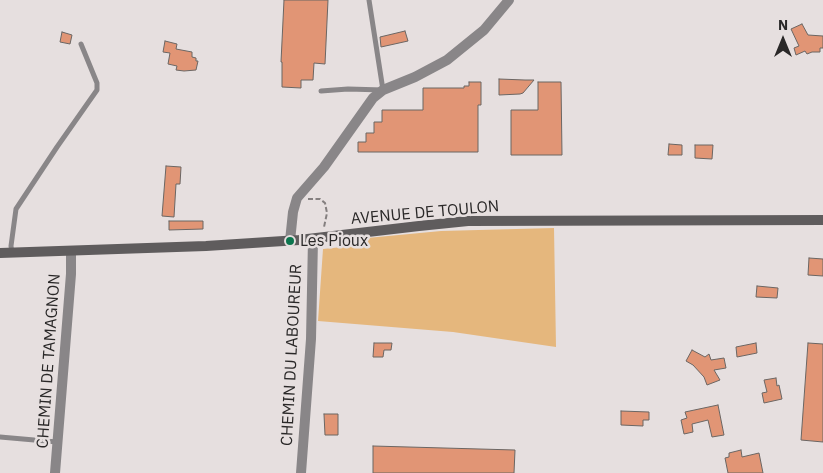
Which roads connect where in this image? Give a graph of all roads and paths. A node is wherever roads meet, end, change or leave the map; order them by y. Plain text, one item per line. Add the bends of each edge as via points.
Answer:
1 (369, 0) edge
2 (509, 0) edge
3 (81, 44) dead end
4 (383, 90) junction
5 (321, 91) dead end
6 (297, 198) junction
7 (823, 220) edge
8 (325, 237) junction
9 (313, 239) junction
10 (290, 241) junction
11 (71, 251) junction
12 (0, 253) edge
13 (12, 254) junction
14 (0, 437) edge
15 (58, 442) junction
16 (55, 473) edge
17 (301, 473) edge

1 - 4 lane
2 - 4 street via 484,30 447,60 415,78
3 - 13 lane via 97,90 16,209
4 - 5 lane
4 - 6 street via 373,98 324,167
6 - 8 path via 320,199 325,203
6 - 10 street
7 - 8 main road, AVENUE DE TOULON via 468,221
8 - 9 main road, AVENUE DE TOULON
9 - 10 main road, AVENUE DE TOULON
9 - 17 street, CHEMIN DU LABOUREUR via 311,339
10 - 11 main road, AVENUE DE TOULON
11 - 13 main road, AVENUE DE TOULON
11 - 15 street, CHEMIN DE TAMAGNON
12 - 13 main road, AVENUE DE TOULON
14 - 15 lane
15 - 16 street, CHEMIN DE TAMAGNON

